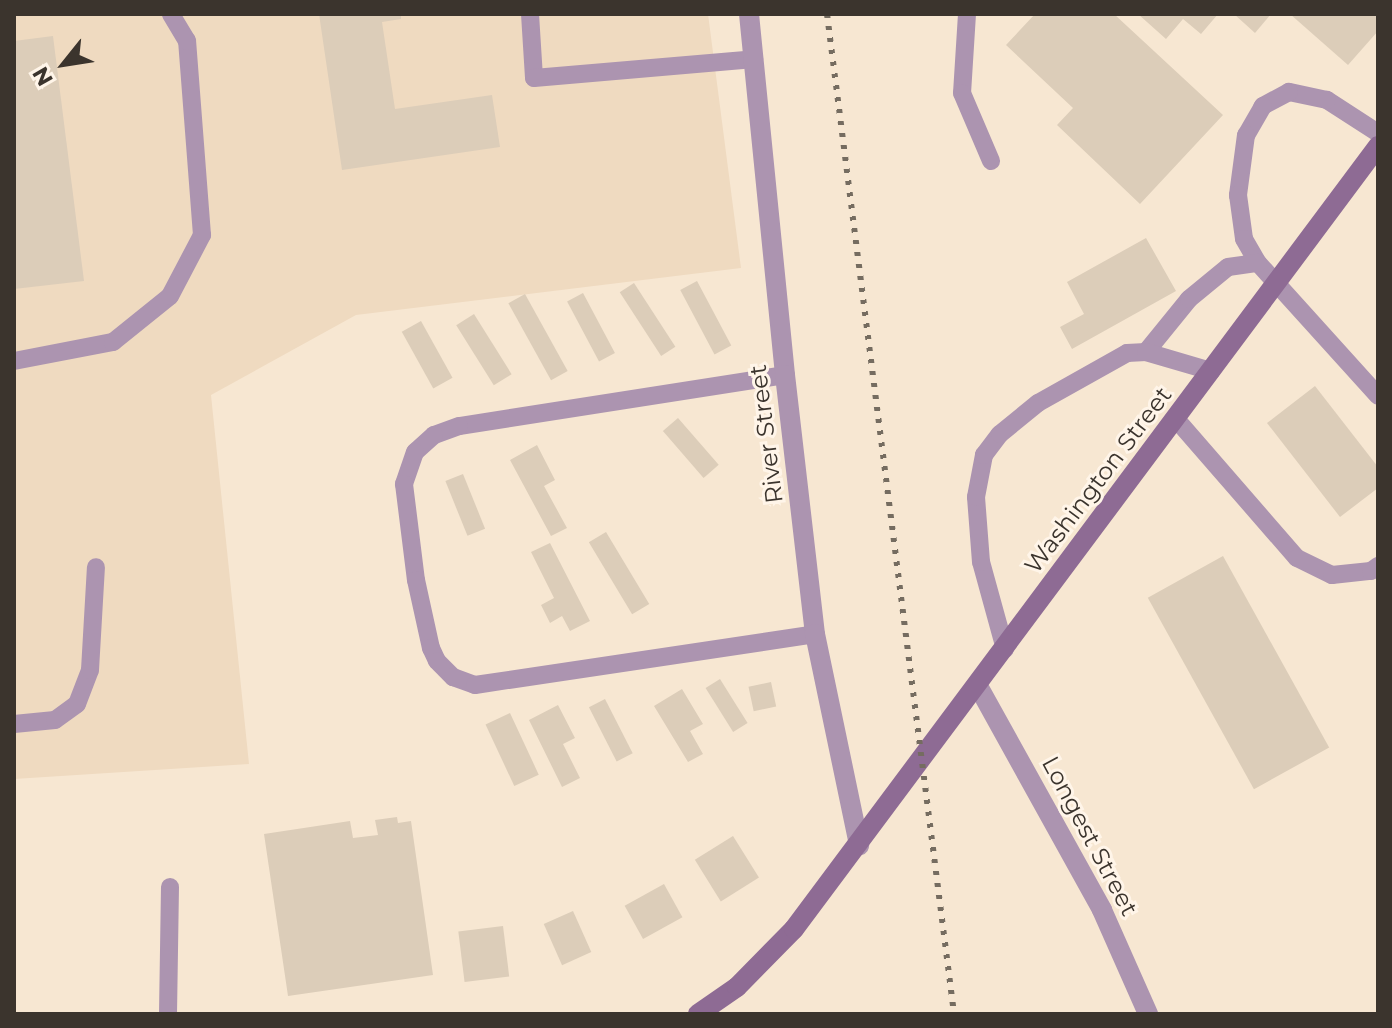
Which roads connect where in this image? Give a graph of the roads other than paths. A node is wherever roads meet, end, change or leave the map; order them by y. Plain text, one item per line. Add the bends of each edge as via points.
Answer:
1 (171, 14) edge
2 (530, 14) edge
3 (749, 14) edge
4 (967, 14) edge
5 (754, 59) junction
6 (1378, 133) edge
7 (1378, 146) edge
8 (991, 161) dead end
9 (1258, 263) junction
10 (1276, 285) junction
11 (1146, 352) junction
12 (14, 361) edge
13 (1211, 371) junction
14 (785, 375) junction
15 (1378, 396) edge
16 (1176, 419) junction
17 (1378, 566) edge
18 (96, 567) dead end
19 (815, 634) junction
20 (1005, 649) junction
21 (978, 686) junction
22 (14, 724) edge
23 (859, 845) junction
24 (170, 887) dead end
25 (168, 1014) edge
26 (698, 1014) edge
27 (1148, 1014) edge

1 - 12 lane via 187,41 202,235 170,296 113,342
2 - 5 lane via 534,78
3 - 5 street, River Street
4 - 8 lane via 962,93
5 - 14 street, River Street
6 - 9 lane via 1327,100 1289,92 1263,106 1246,135 1238,195 1244,239
7 - 10 street, Washington Street
9 - 10 lane
9 - 11 lane via 1228,267 1189,299
10 - 13 street, Washington Street
10 - 15 lane
11 - 13 lane
11 - 20 lane via 1127,353 1038,403 1000,434 984,455 976,497 981,562
13 - 16 street, Washington Street
14 - 19 street, River Street
14 - 19 lane via 459,426 434,435 415,452 404,484 431,648 453,677 475,685
16 - 17 lane via 1297,558 1332,575
16 - 20 street, Washington Street
18 - 22 lane via 90,670 77,704 55,720
19 - 23 street, River Street
20 - 21 street, Washington Street
21 - 23 street, Washington Street
21 - 27 street, Longest Street via 1102,910
23 - 26 street, Washington Street via 765,962
24 - 25 lane

